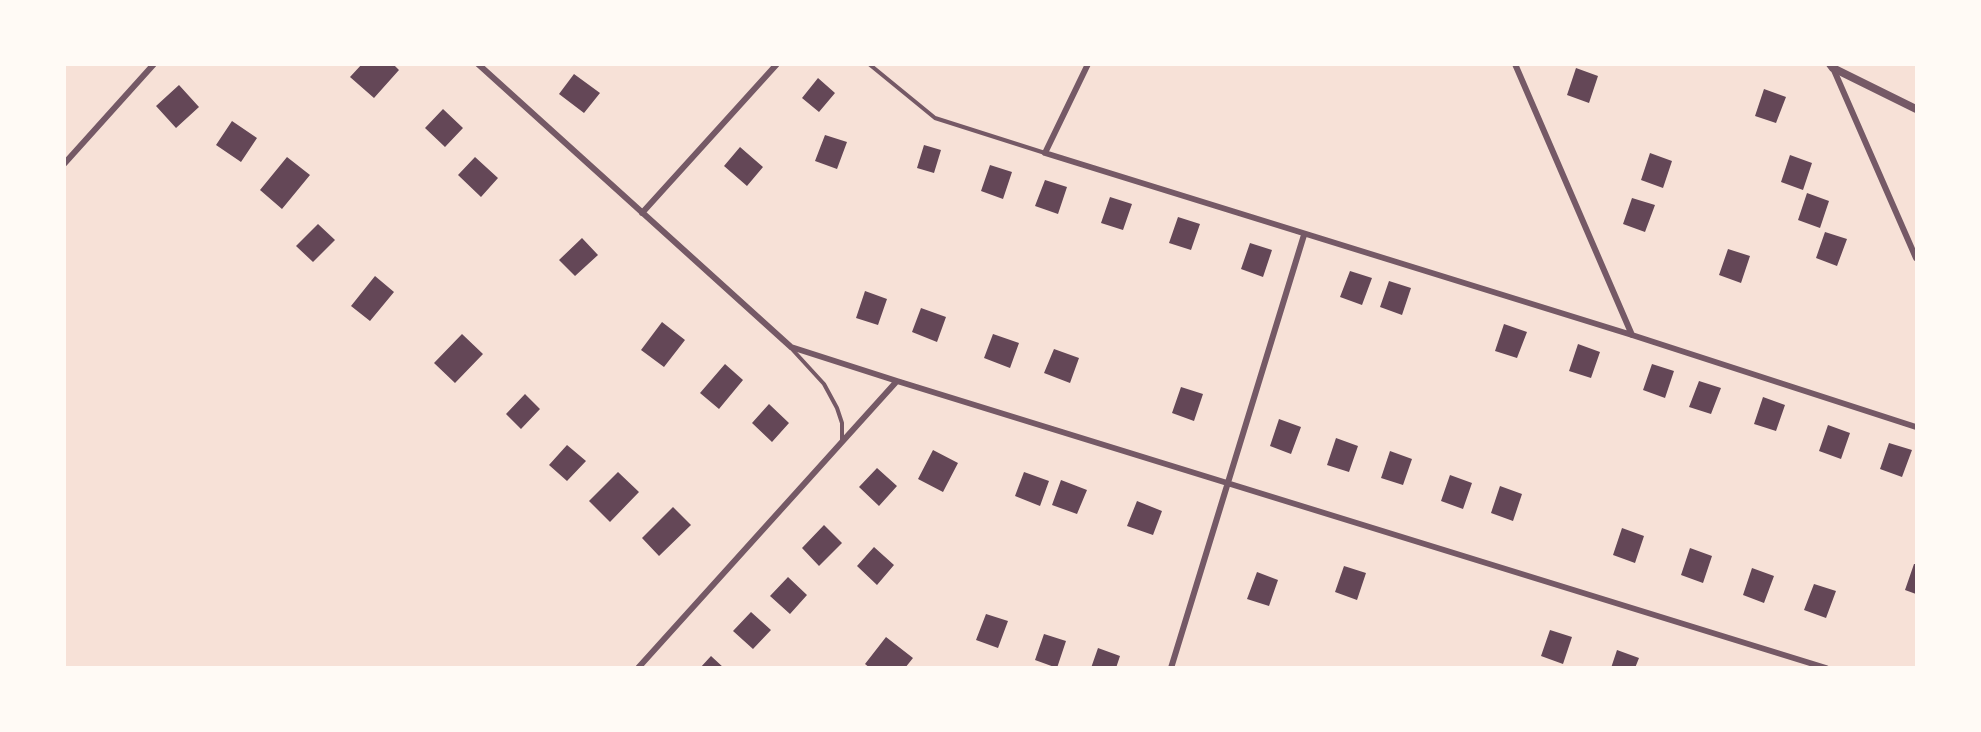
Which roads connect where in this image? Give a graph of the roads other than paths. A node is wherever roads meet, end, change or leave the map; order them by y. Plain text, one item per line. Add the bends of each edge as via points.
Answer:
1 (154, 64) edge
2 (478, 64) edge
3 (777, 64) edge
4 (869, 64) edge
5 (1088, 64) edge
6 (1515, 64) edge
7 (1832, 66) edge
8 (1917, 109) edge
9 (1045, 153) junction
10 (64, 164) edge
11 (642, 213) junction
12 (1304, 235) junction
13 (1917, 258) edge
14 (1632, 335) junction
15 (791, 348) junction
16 (897, 381) junction
17 (1917, 427) edge
18 (842, 442) junction
19 (1227, 484) junction
20 (638, 668) edge
21 (1171, 668) edge
22 (1826, 668) edge

1 - 10 street
2 - 11 street
3 - 11 street
4 - 9 lane via 934,118
5 - 9 street
6 - 14 street
7 - 8 street
7 - 13 street
9 - 12 street
11 - 15 street
12 - 14 street
12 - 19 street
14 - 17 street
15 - 16 street
15 - 18 lane via 824,384 842,423
16 - 18 street
16 - 19 street
18 - 20 street
19 - 21 street
19 - 22 street

